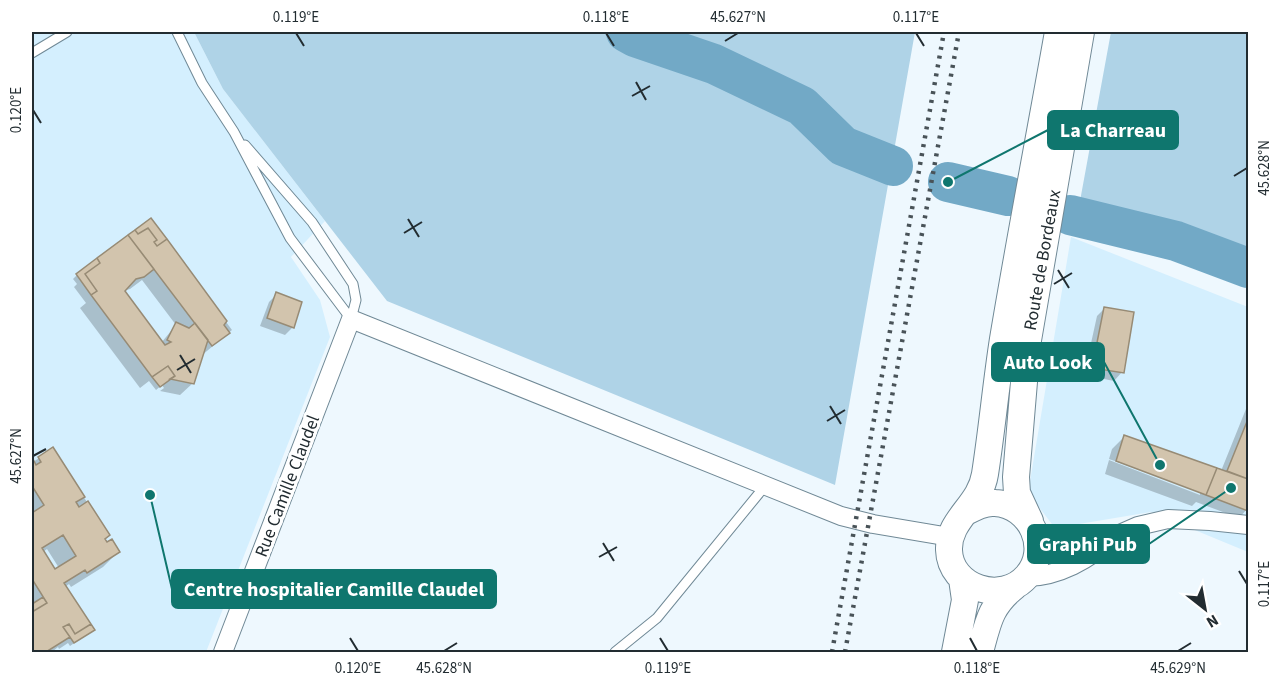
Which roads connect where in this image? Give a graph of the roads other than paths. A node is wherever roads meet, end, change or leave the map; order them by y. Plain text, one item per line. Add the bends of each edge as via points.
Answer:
1 (67, 32) edge
2 (177, 32) edge
3 (1058, 32) edge
4 (1081, 32) edge
5 (32, 53) edge
6 (234, 132) junction
7 (1042, 190) junction
8 (1037, 218) junction
9 (351, 319) junction
10 (765, 486) junction
11 (966, 512) junction
12 (1248, 525) edge
13 (1034, 530) junction
14 (950, 537) junction
15 (1113, 537) junction
16 (962, 579) junction
17 (1021, 581) junction
18 (223, 652) edge
19 (615, 652) edge
20 (955, 652) edge
21 (980, 652) edge

1 - 5 lane
2 - 6 lane via 202,83
3 - 7 main road, Route de Bordeaux
4 - 7 main road, Route de Bordeaux
6 - 9 lane via 290,238
6 - 9 lane via 312,222 353,284 356,300
7 - 8 main road, Route de Bordeaux
8 - 11 main road, Route de Bordeaux via 1002,349 985,476
8 - 13 main road, Route de Bordeaux via 1016,477 1017,493
9 - 10 street
9 - 18 street, Rue Camille Claudel
10 - 14 street via 841,516
10 - 19 lane via 657,618
11 - 13 main road via 994,502 1009,505 1022,513
11 - 14 main road
12 - 15 street via 1168,519
13 - 15 street via 1065,544
13 - 17 main road via 1036,558
14 - 16 main road via 951,560
15 - 17 street via 1100,549 1065,568
16 - 17 main road via 988,591 1002,591
16 - 20 main road via 965,600
17 - 21 main road via 996,604

